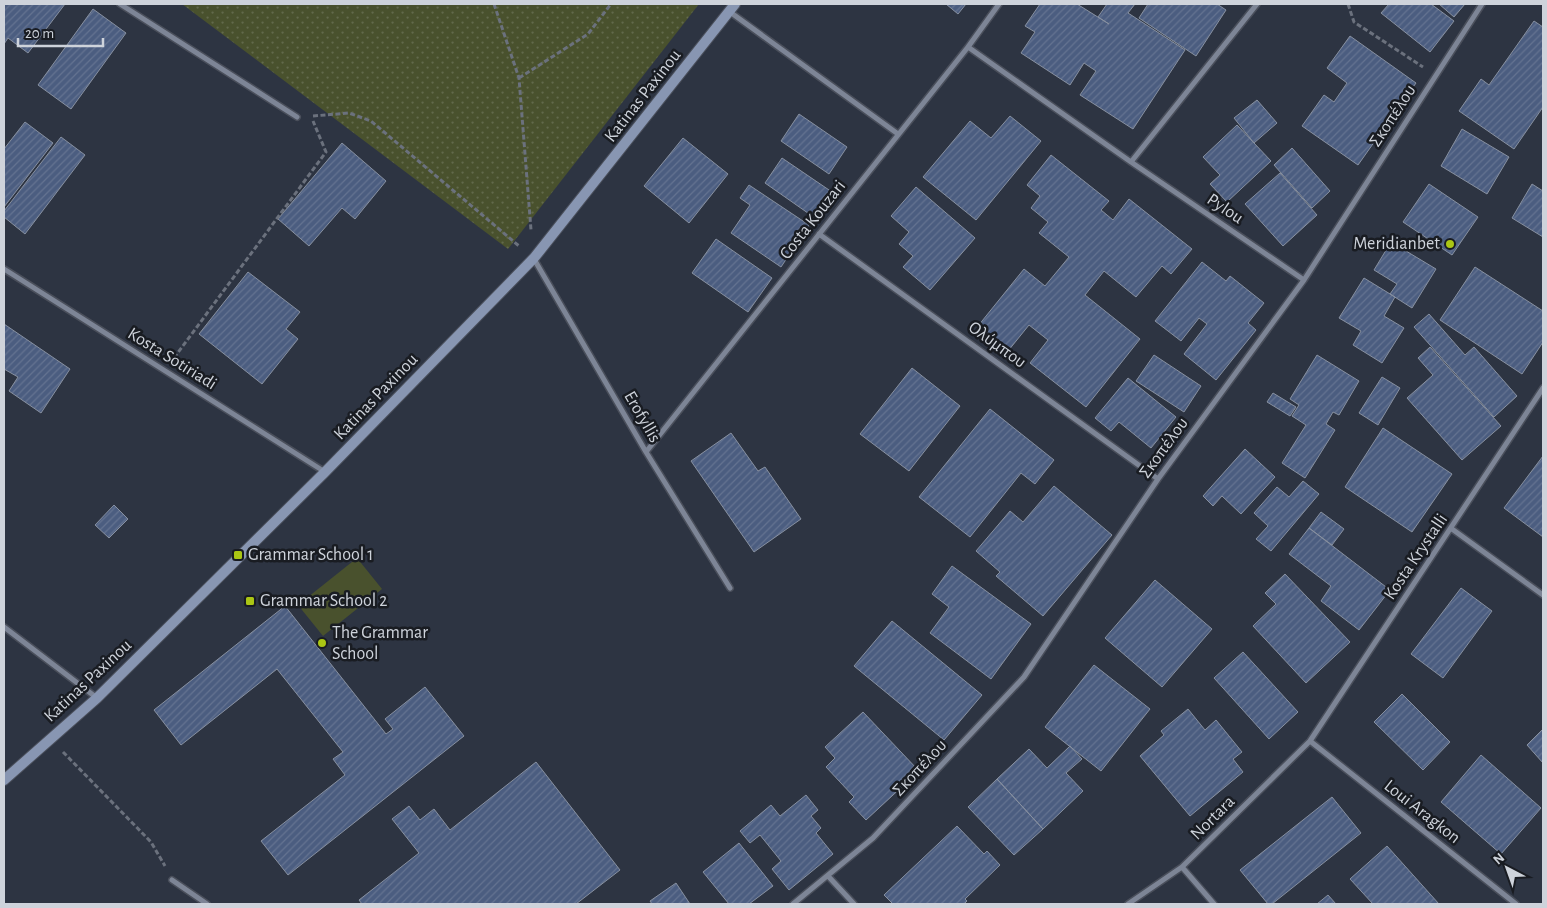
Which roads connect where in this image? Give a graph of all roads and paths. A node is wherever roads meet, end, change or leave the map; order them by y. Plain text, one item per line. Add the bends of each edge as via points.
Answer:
1 (120, 4) edge
2 (494, 4) edge
3 (611, 4) edge
4 (999, 4) edge
5 (1257, 4) edge
6 (1348, 4) edge
7 (1482, 4) edge
8 (733, 8) edge
9 (968, 46) junction
10 (1436, 75) junction
11 (519, 78) junction
12 (311, 116) junction
13 (297, 117) joint
14 (898, 134) junction
15 (1131, 162) junction
16 (819, 234) junction
17 (534, 258) junction
18 (4, 269) edge
19 (1304, 280) junction
20 (165, 371) junction
21 (1543, 388) edge
22 (646, 452) junction
23 (325, 472) junction
24 (1158, 479) junction
25 (1452, 529) junction
26 (730, 588) dead end
27 (1543, 595) edge
28 (4, 627) edge
29 (97, 698) junction
30 (50, 740) junction
31 (1310, 741) junction
32 (4, 780) edge
33 (1182, 868) junction
34 (828, 876) junction
35 (172, 880) joint
36 (207, 904) edge
37 (793, 904) edge
38 (854, 904) edge
39 (1128, 904) edge
40 (1214, 904) edge
41 (1516, 904) edge

1 - 13 street
2 - 11 path
3 - 11 path via 588,34
4 - 9 street, Costa Kouzari
5 - 15 street
6 - 10 path via 1354,22
7 - 10 street, Σκοπέλου
8 - 14 street
8 - 17 street, Katinas Paxinou
9 - 14 street, Costa Kouzari
9 - 15 street, Pylou
10 - 19 street, Σκοπέλου
11 - 17 path
12 - 13 path
12 - 17 path via 349,112 372,121
12 - 20 path via 326,152
14 - 16 street, Costa Kouzari
15 - 19 street, Pylou
16 - 22 street, Costa Kouzari
16 - 24 street, Ολύμπου
17 - 22 street, Erofyllis
17 - 23 street, Katinas Paxinou
18 - 20 street, Kosta Sotiriadi
19 - 24 street, Σκοπέλου
20 - 23 street, Kosta Sotiriadi
21 - 25 street, Kosta Krystalli
22 - 26 street, Erofyllis
23 - 29 street, Katinas Paxinou
24 - 34 street, Σκοπέλου via 1024,678 873,838
25 - 27 street
25 - 31 street, Kosta Krystalli
28 - 29 street
29 - 30 street, Katinas Paxinou
30 - 32 street, Katinas Paxinou
30 - 35 path via 152,842
31 - 33 street, Nortara
31 - 41 street, Loui Aragkon
33 - 39 street, Nortara
33 - 40 street
34 - 37 street, Σκοπέλου
34 - 38 street
35 - 36 street

